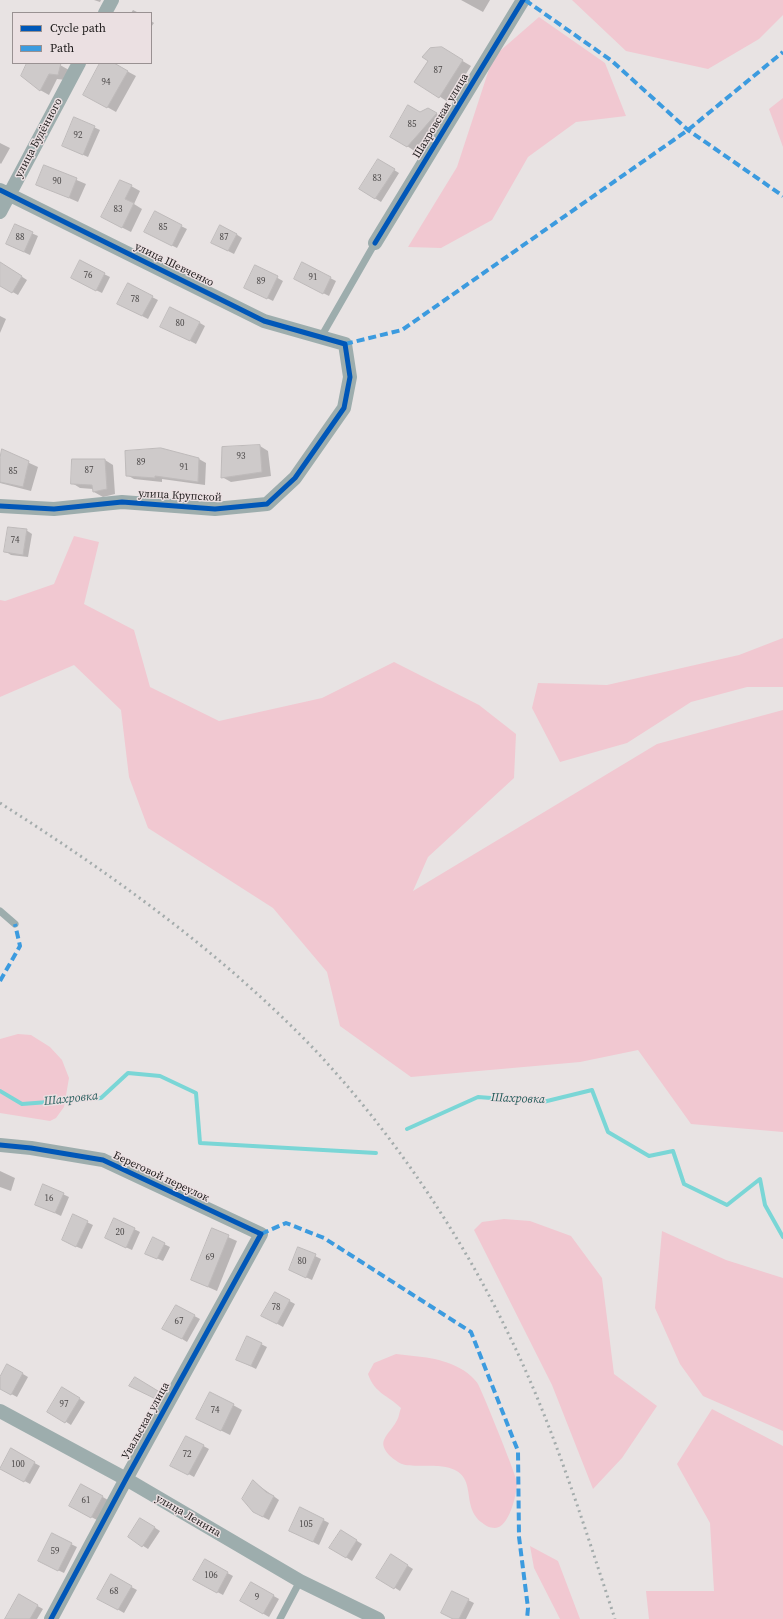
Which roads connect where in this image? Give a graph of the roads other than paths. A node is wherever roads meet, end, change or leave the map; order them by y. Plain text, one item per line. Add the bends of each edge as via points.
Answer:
1 (112, 0) edge
2 (523, 0) edge
3 (106, 12) edge
4 (78, 64) edge
5 (5, 192) edge
6 (0, 212) edge
7 (375, 243) joint
8 (321, 337) junction
9 (345, 344) joint
10 (0, 506) edge
11 (0, 911) edge
12 (15, 924) dead end
13 (0, 1146) edge
14 (261, 1234) joint
15 (0, 1411) edge
16 (126, 1479) junction
17 (300, 1581) junction
18 (51, 1619) edge
19 (280, 1619) edge
20 (378, 1619) edge

1 - 3 street
2 - 7 street, Шахровская улица
4 - 5 street, улица Будённого
5 - 6 street, улица Будённого
5 - 8 street, улица Шевченко via 264,320
7 - 8 lane
8 - 9 street, улица Шевченко
9 - 10 street, улица Крупской via 350,377 344,408 295,478 267,504 215,509 122,502 54,509
11 - 12 lane
13 - 14 street, Береговой переулок via 31,1148 103,1160
14 - 16 street, Увальская улица
15 - 16 street, улица Ленина
16 - 17 street, улица Ленина
16 - 18 street, Увальская улица
17 - 19 lane
17 - 20 street, улица Ленина

